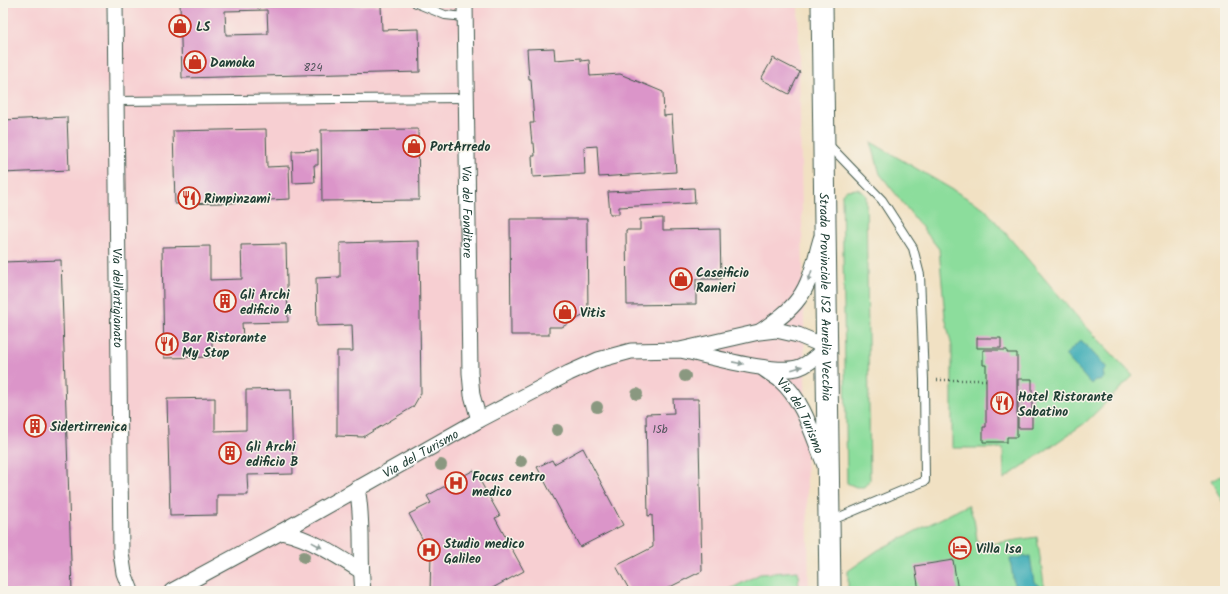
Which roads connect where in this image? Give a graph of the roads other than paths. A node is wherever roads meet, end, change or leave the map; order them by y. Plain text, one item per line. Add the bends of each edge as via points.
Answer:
1 (115, 3) edge
2 (416, 3) edge
3 (822, 3) edge
4 (465, 10) edge
5 (466, 98) junction
6 (116, 101) junction
7 (824, 140) junction
8 (826, 225) junction
9 (759, 332) junction
10 (827, 347) junction
11 (680, 350) junction
12 (760, 367) junction
13 (479, 420) junction
14 (829, 474) junction
15 (357, 488) junction
16 (829, 521) junction
17 (281, 532) junction
18 (361, 571) junction
19 (131, 591) edge
20 (172, 591) edge
21 (363, 591) edge
22 (830, 591) edge

1 - 6 street, Via dell'artigianato
2 - 4 lane via 445,15
3 - 7 main road, Strada Provinciale 152 Aurelia Vecchia
4 - 5 street, Via del Fonditore
5 - 6 lane
5 - 13 street, Via del Fonditore via 470,373 472,395
6 - 19 street, Via dell'artigianato via 122,553 124,573
7 - 8 main road, Strada Provinciale 152 Aurelia Vecchia
7 - 16 lane via 882,200 913,248 920,275 924,380 925,481
8 -> 9 street, Via del Turismo via 808,281 799,298 778,319
8 - 10 main road, Strada Provinciale 152 Aurelia Vecchia
9 - 10 street, Via del Turismo via 786,332
9 - 11 street, Via del Turismo
12 -> 10 street, Via del Turismo via 789,370 801,367
10 - 14 main road, Strada Provinciale 152 Aurelia Vecchia
11 -> 12 street, Via del Turismo
11 - 13 street, Via del Turismo via 631,351 598,360
12 - 14 street, Via del Turismo via 780,380 801,407
13 - 15 street, Via del Turismo
14 - 16 main road, Strada Provinciale 152 Aurelia Vecchia
15 - 17 street, Via del Turismo
15 - 18 street
16 - 22 main road, Strada Provinciale 152 Aurelia Vecchia
17 -> 18 street via 312,542
17 - 20 street, Via del Turismo
18 - 21 street

